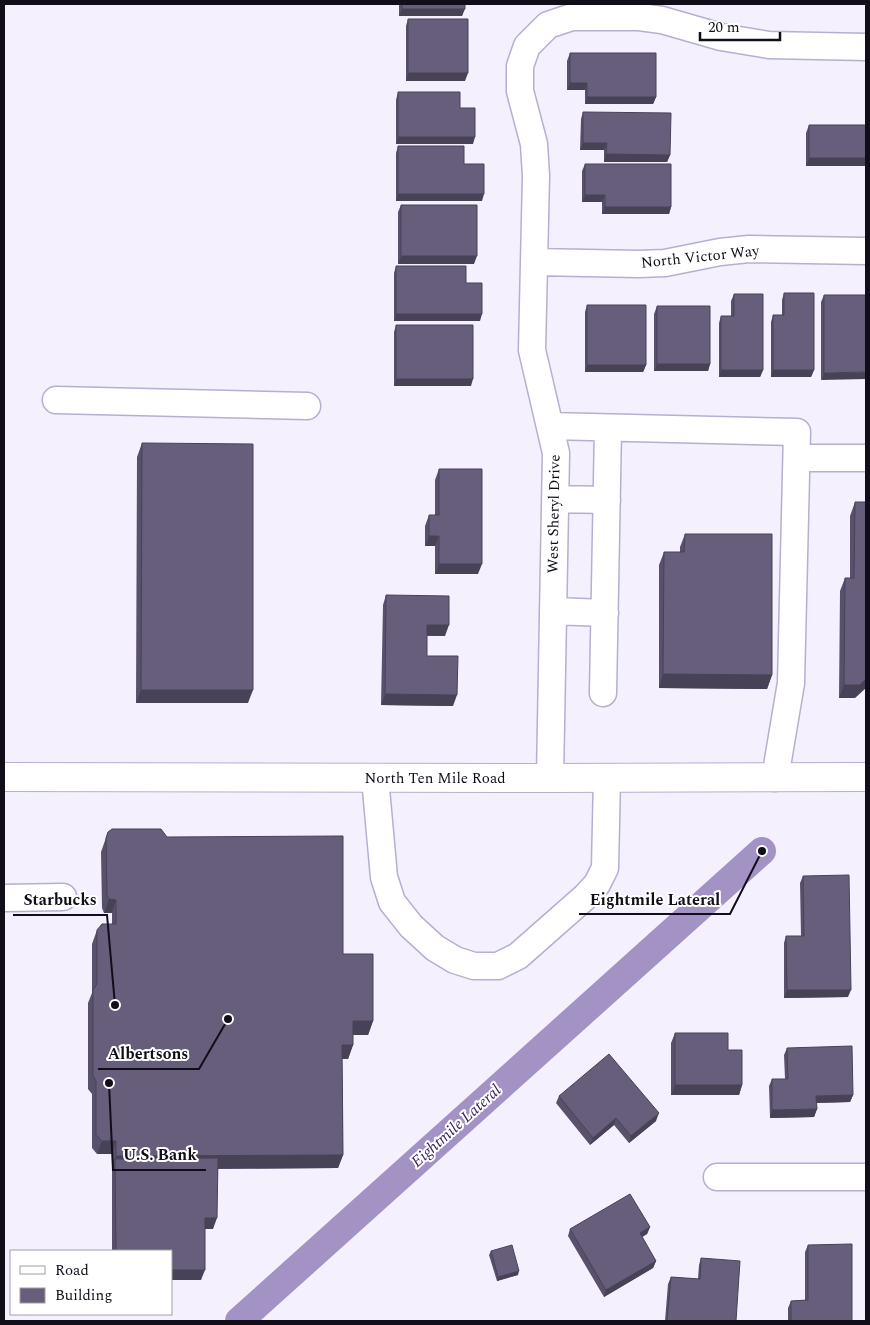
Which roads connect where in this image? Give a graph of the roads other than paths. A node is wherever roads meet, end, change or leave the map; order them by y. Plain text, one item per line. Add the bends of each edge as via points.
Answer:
1 (866, 47) edge
2 (866, 251) edge
3 (534, 262) junction
4 (56, 400) dead end
5 (307, 406) dead end
6 (550, 426) junction
7 (608, 428) junction
8 (796, 458) junction
9 (866, 458) edge
10 (555, 499) junction
11 (607, 500) junction
12 (553, 611) junction
13 (605, 613) junction
14 (603, 693) dead end
15 (4, 777) edge
16 (866, 777) edge
17 (375, 778) junction
18 (550, 778) junction
19 (607, 778) junction
20 (775, 778) junction
21 (63, 897) dead end
22 (4, 898) edge
23 (717, 1177) dead end
24 (866, 1177) edge

1 - 3 street, West Sheryl Drive via 769,45 721,37 639,16 572,17 548,25 527,46 520,66 520,91 534,144
2 - 3 street, North Victor Way via 749,249 665,263
3 - 6 street, West Sheryl Drive via 532,350
4 - 5 street
6 - 7 street
6 - 10 street, West Sheryl Drive via 556,453
7 - 8 street via 798,432
7 - 11 street
8 - 9 street
8 - 20 street via 791,683
10 - 11 street
10 - 12 street, West Sheryl Drive
11 - 13 street
12 - 13 street
12 - 18 street, West Sheryl Drive
13 - 14 street
15 - 17 main road, North Ten Mile Road
16 - 20 main road, North Ten Mile Road
17 - 18 main road, North Ten Mile Road
17 - 19 street via 384,877 392,902 411,926 435,948 455,960 474,966 498,966 518,956 597,884 605,868
18 - 19 main road, North Ten Mile Road
19 - 20 main road, North Ten Mile Road
21 - 22 street
23 - 24 street

